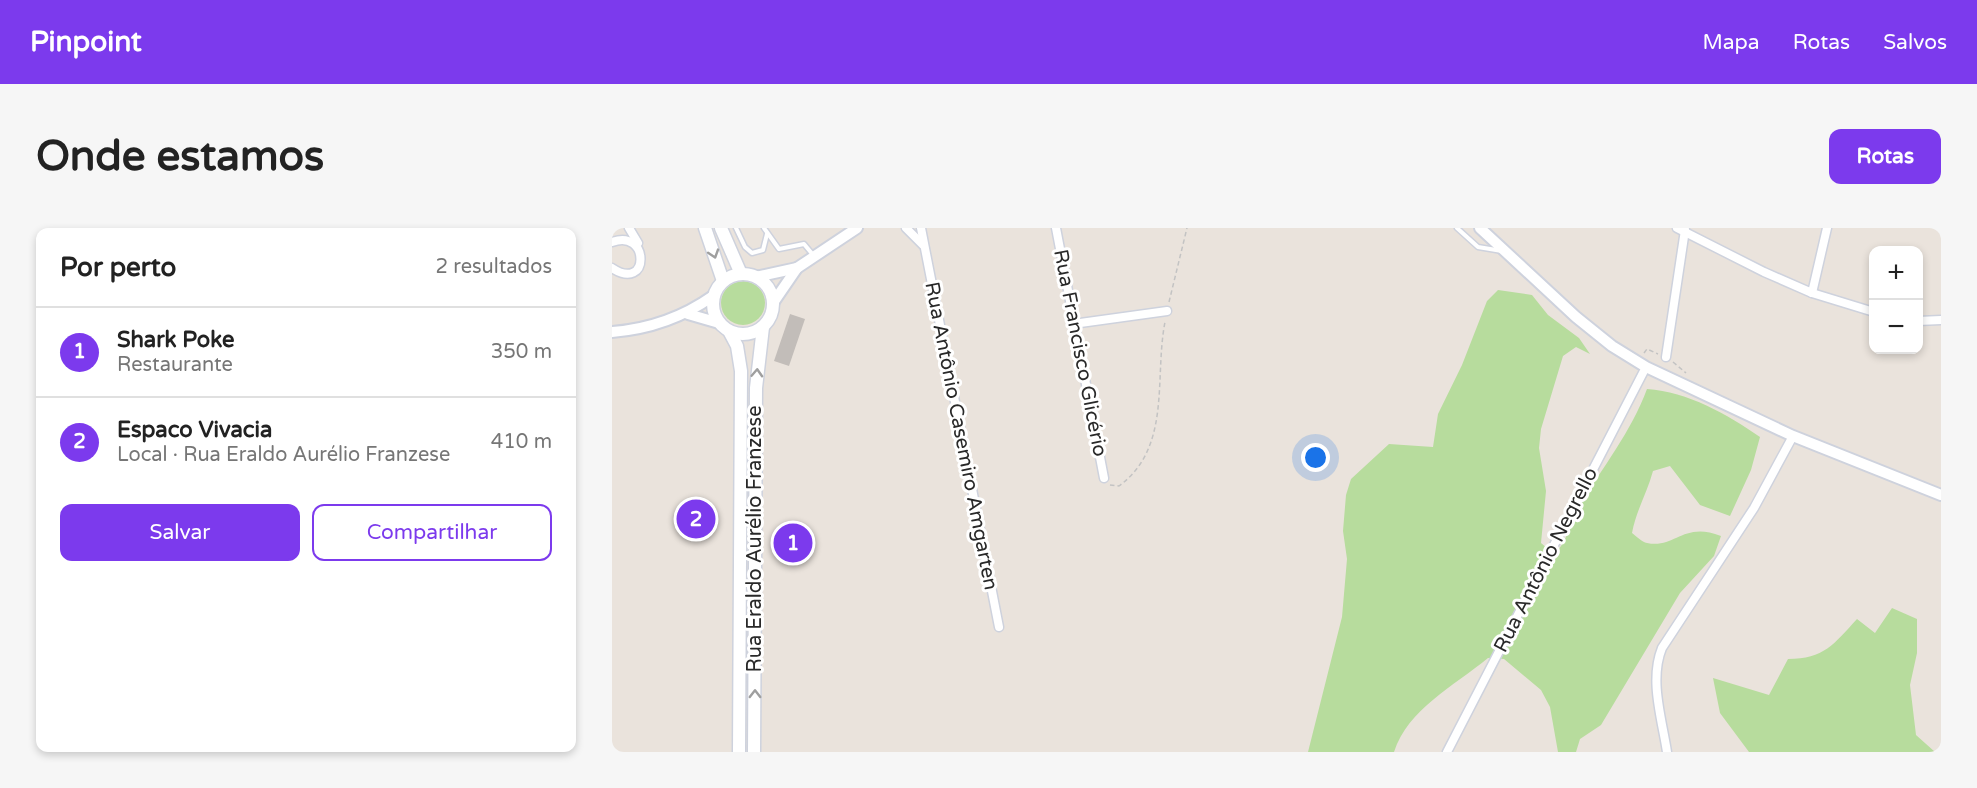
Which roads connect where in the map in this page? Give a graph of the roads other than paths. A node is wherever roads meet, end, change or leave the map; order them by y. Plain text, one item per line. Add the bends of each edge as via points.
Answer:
1 (629, 228) edge
2 (705, 228) edge
3 (721, 228) edge
4 (736, 228) edge
5 (764, 228) edge
6 (857, 228) edge
7 (906, 228) edge
8 (921, 228) edge
9 (1056, 228) edge
10 (1457, 228) edge
11 (1480, 228) edge
12 (1827, 228) edge
13 (1682, 230) edge
14 (767, 233) junction
15 (612, 240) edge
16 (924, 245) junction
17 (639, 246) junction
18 (1504, 251) junction
19 (814, 256) junction
20 (797, 268) junction
21 (612, 269) edge
22 (741, 274) junction
23 (756, 277) junction
24 (723, 281) junction
25 (1812, 293) junction
26 (713, 296) junction
27 (773, 303) junction
28 (1869, 310) edge
29 (1167, 311) road end
30 (688, 314) junction
31 (1941, 320) edge
32 (1923, 321) edge
33 (1073, 324) junction
34 (724, 327) junction
35 (763, 327) junction
36 (612, 332) edge
37 (1666, 357) road end
38 (1643, 366) junction
39 (1793, 436) junction
40 (1104, 478) road end
41 (1941, 495) edge
42 (999, 627) dead end
43 (739, 752) edge
44 (754, 752) edge
45 (1447, 752) edge
46 (1666, 752) edge

1 - 17 street
2 -> 24 main road
3 - 22 main road
4 - 14 lane via 752,253 763,250
5 - 14 lane
6 - 19 street
7 - 16 street
8 - 16 street, Rua Antônio Casemiro Amgarten
9 - 33 street, Rua Francisco Glicério
10 - 18 lane via 1478,247
11 - 18 street
12 - 25 street
13 - 25 street
13 - 37 street
14 - 19 lane via 779,249 804,244
15 - 17 street via 624,237
16 - 42 street, Rua Antônio Casemiro Amgarten
17 - 21 street via 642,257 636,268 625,273
18 - 38 street via 1612,346
19 - 20 street
20 - 23 street
20 - 27 street
22 - 23 main road
22 - 24 main road
23 - 27 main road via 768,288
24 - 26 main road
25 - 28 street
26 - 30 street
26 - 34 main road via 713,310
27 - 35 main road
29 - 33 street
30 - 34 street
30 - 36 street via 662,324
31 - 32 street
33 - 40 street, Rua Francisco Glicério
34 - 35 main road via 740,334
34 - 43 main road, Rua Eraldo Aurélio Franzese via 737,346 741,371
44 -> 35 main road, Rua Eraldo Aurélio Franzese via 756,388
38 - 39 street
38 - 45 street, Rua Antônio Negrello
39 - 41 street
39 - 46 street via 1754,508 1662,648 1657,661 1657,685

